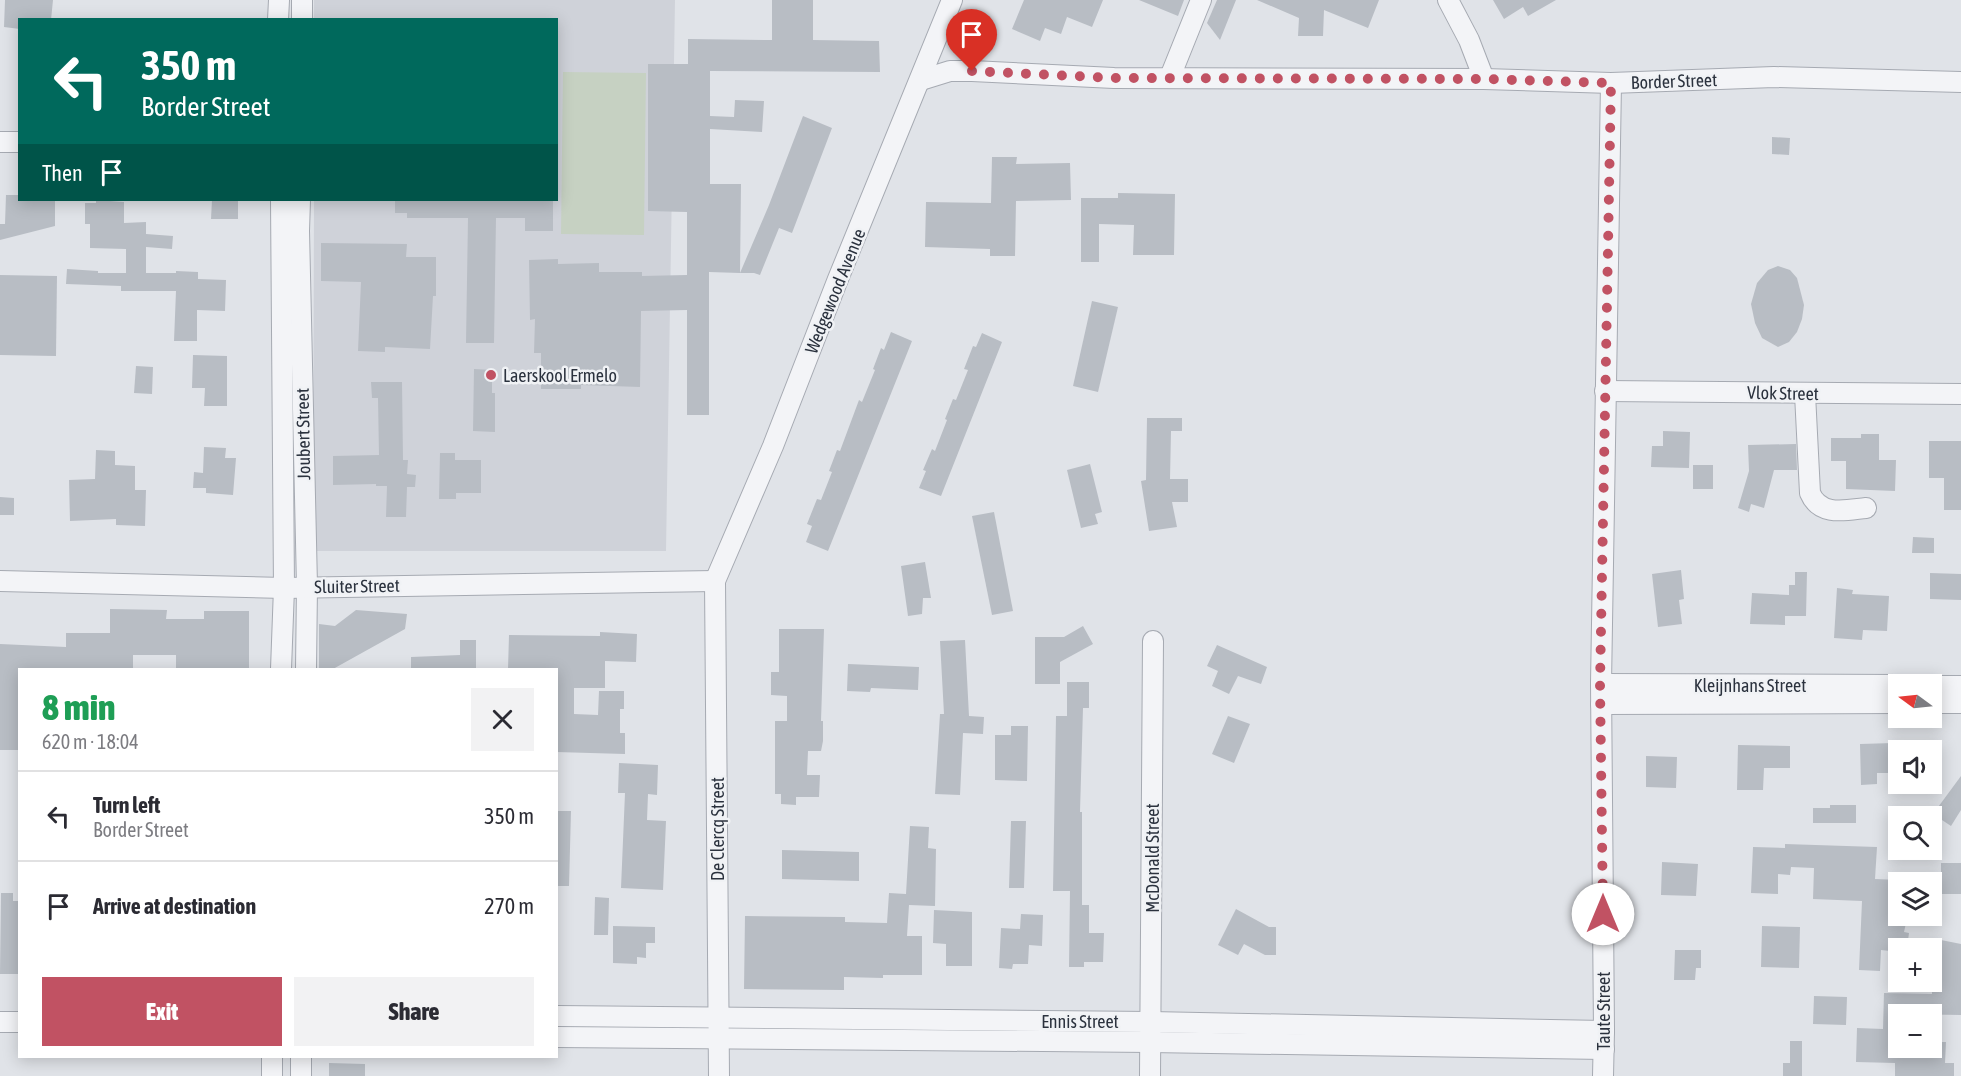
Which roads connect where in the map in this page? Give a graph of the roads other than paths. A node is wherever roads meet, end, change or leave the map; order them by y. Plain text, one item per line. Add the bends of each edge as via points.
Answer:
1 (279, 0) edge
2 (302, 0) edge
3 (952, 0) edge
4 (1202, 0) edge
5 (1448, 0) edge
6 (278, 18) edge
7 (302, 18) edge
8 (1170, 77) junction
9 (1484, 79) junction
10 (921, 80) junction
11 (1961, 82) edge
12 (1611, 83) junction
13 (0, 142) edge
14 (18, 142) edge
15 (281, 201) edge
16 (300, 201) edge
17 (1605, 391) junction
18 (1805, 394) junction
19 (1961, 394) edge
20 (1866, 508) dead end
21 (0, 581) edge
22 (715, 581) junction
23 (307, 586) junction
24 (284, 588) junction
25 (1153, 641) dead end
26 (281, 668) edge
27 (306, 668) edge
28 (1600, 684) junction
29 (1888, 686) edge
30 (1942, 686) edge
31 (1961, 686) edge
32 (1888, 703) edge
33 (1942, 703) edge
34 (1961, 703) edge
35 (1601, 704) junction
36 (558, 1016) edge
37 (718, 1018) junction
38 (0, 1022) edge
39 (18, 1022) edge
40 (1151, 1022) junction
41 (558, 1037) edge
42 (719, 1039) junction
43 (1604, 1040) junction
44 (1150, 1042) junction
45 (272, 1058) edge
46 (301, 1058) edge
47 (272, 1076) edge
48 (301, 1076) edge
49 (719, 1076) edge
50 (1150, 1076) edge
51 (1602, 1076) edge

1 - 6 street
2 - 7 street
3 - 10 street, Wedgewood Avenue
4 - 8 street
5 - 9 street
8 - 9 street, Border Street
8 - 10 street, Border Street via 950,71
9 - 12 street, Border Street
10 - 22 street, Wedgewood Avenue
11 - 12 street, Border Street via 1774,77
12 - 17 street, Taute Street
13 - 14 street
15 - 24 street, Joubert Street
16 - 23 street, Joubert Street
17 - 18 street, Vlok Street
17 - 28 street, Taute Street
18 - 19 street, Vlok Street
18 - 20 street via 1812,498 1830,510
21 - 24 street, Sluiter Street
22 - 23 street, Sluiter Street
22 - 37 street, De Clercq Street
23 - 24 street, Sluiter Street
23 - 27 street, Joubert Street
24 - 26 street, Joubert Street
25 - 40 street, McDonald Street
28 - 29 street, Kleijnhans Street
28 - 35 street, Taute Street
30 - 31 street
32 - 35 street, Kleijnhans Street
33 - 34 street
35 - 43 street, Taute Street
36 - 37 street, Ennis Street
37 - 40 street, Ennis Street
37 - 42 street, De Clercq Street
38 - 39 street
40 - 43 street, Ennis Street
40 - 44 street, McDonald Street
41 - 42 street, Ennis Street
42 - 44 street, Ennis Street
42 - 49 street, De Clercq Street
43 - 44 street, Ennis Street
43 - 51 street, Taute Street
44 - 50 street, McDonald Street
45 - 47 street
46 - 48 street

